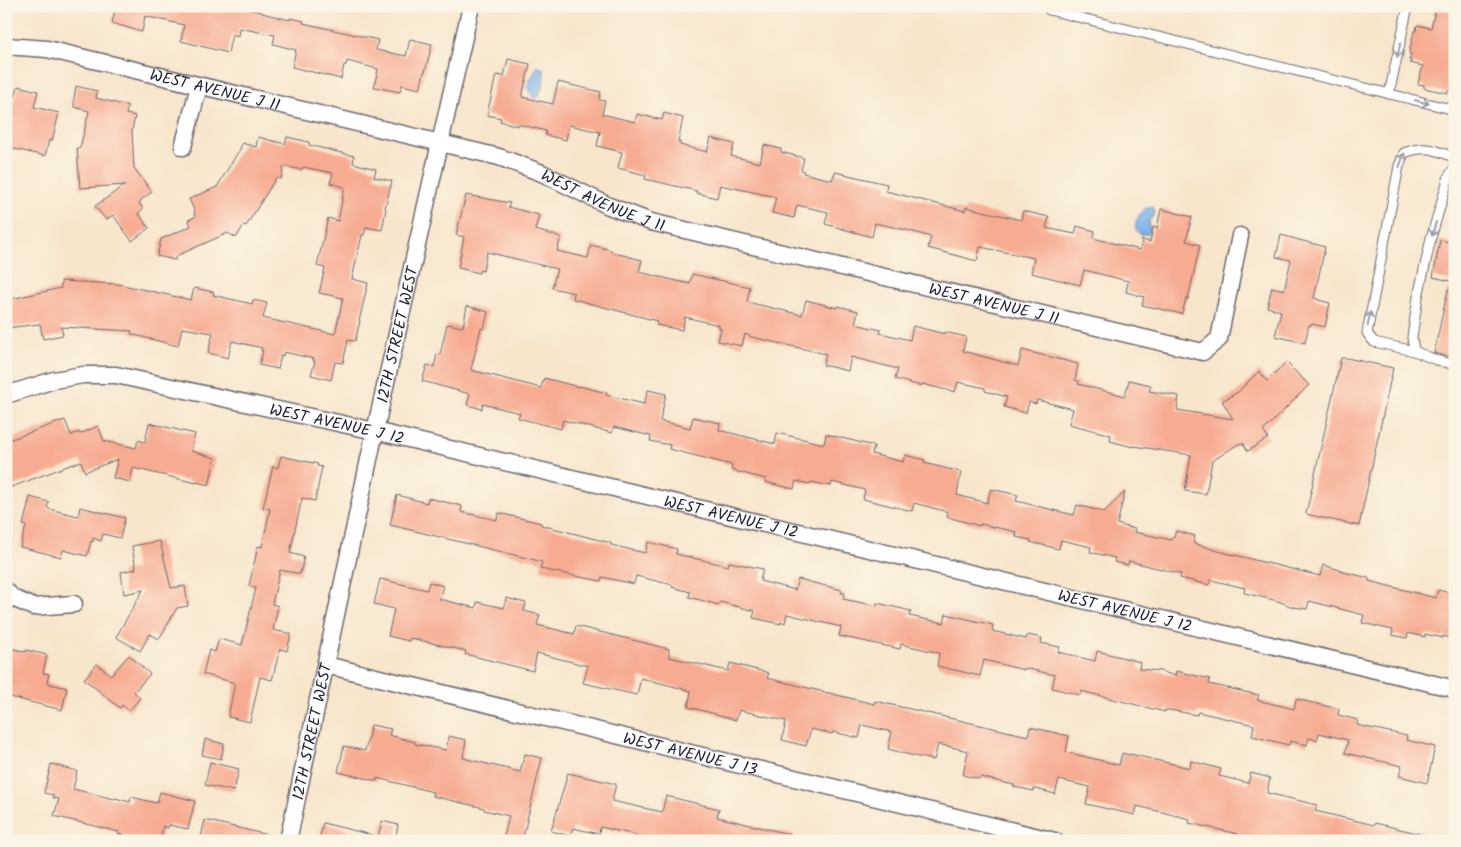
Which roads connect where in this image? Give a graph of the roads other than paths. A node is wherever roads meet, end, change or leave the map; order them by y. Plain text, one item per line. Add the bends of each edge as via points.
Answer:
1 (471, 6) edge
2 (1050, 6) edge
3 (1408, 6) edge
4 (6, 46) edge
5 (199, 86) junction
6 (1389, 94) junction
7 (1455, 110) edge
8 (440, 143) junction
9 (183, 147) dead end
10 (1455, 158) edge
11 (1455, 167) edge
12 (1240, 236) dead end
13 (1414, 351) junction
14 (1455, 365) edge
15 (6, 395) edge
16 (375, 432) junction
17 (6, 591) edge
18 (74, 604) dead end
19 (326, 665) junction
20 (1455, 689) edge
21 (288, 841) edge
22 (1055, 841) edge

1 - 8 street, 12TH STREET WEST
2 - 6 lane via 1049,10
3 -> 6 lane
4 - 5 street, WEST AVENUE J 11 via 47,49
5 - 8 street, WEST AVENUE J 11
5 - 9 street
6 -> 7 lane
8 - 12 street, WEST AVENUE J 11 via 499,157 542,173 609,206 651,222 1202,352 1219,339
8 - 16 street, 12TH STREET WEST
13 -> 10 lane via 1374,342 1367,333 1397,174 1404,153 1417,148 1436,150
11 -> 13 lane via 1449,176 1422,280 1412,337
13 - 14 lane
15 - 16 street, WEST AVENUE J 12 via 83,374 116,375
16 - 19 street, 12TH STREET WEST
16 - 20 street, WEST AVENUE J 12
17 - 18 street via 33,607
19 - 21 street, 12TH STREET WEST
19 - 22 street, WEST AVENUE J 13

